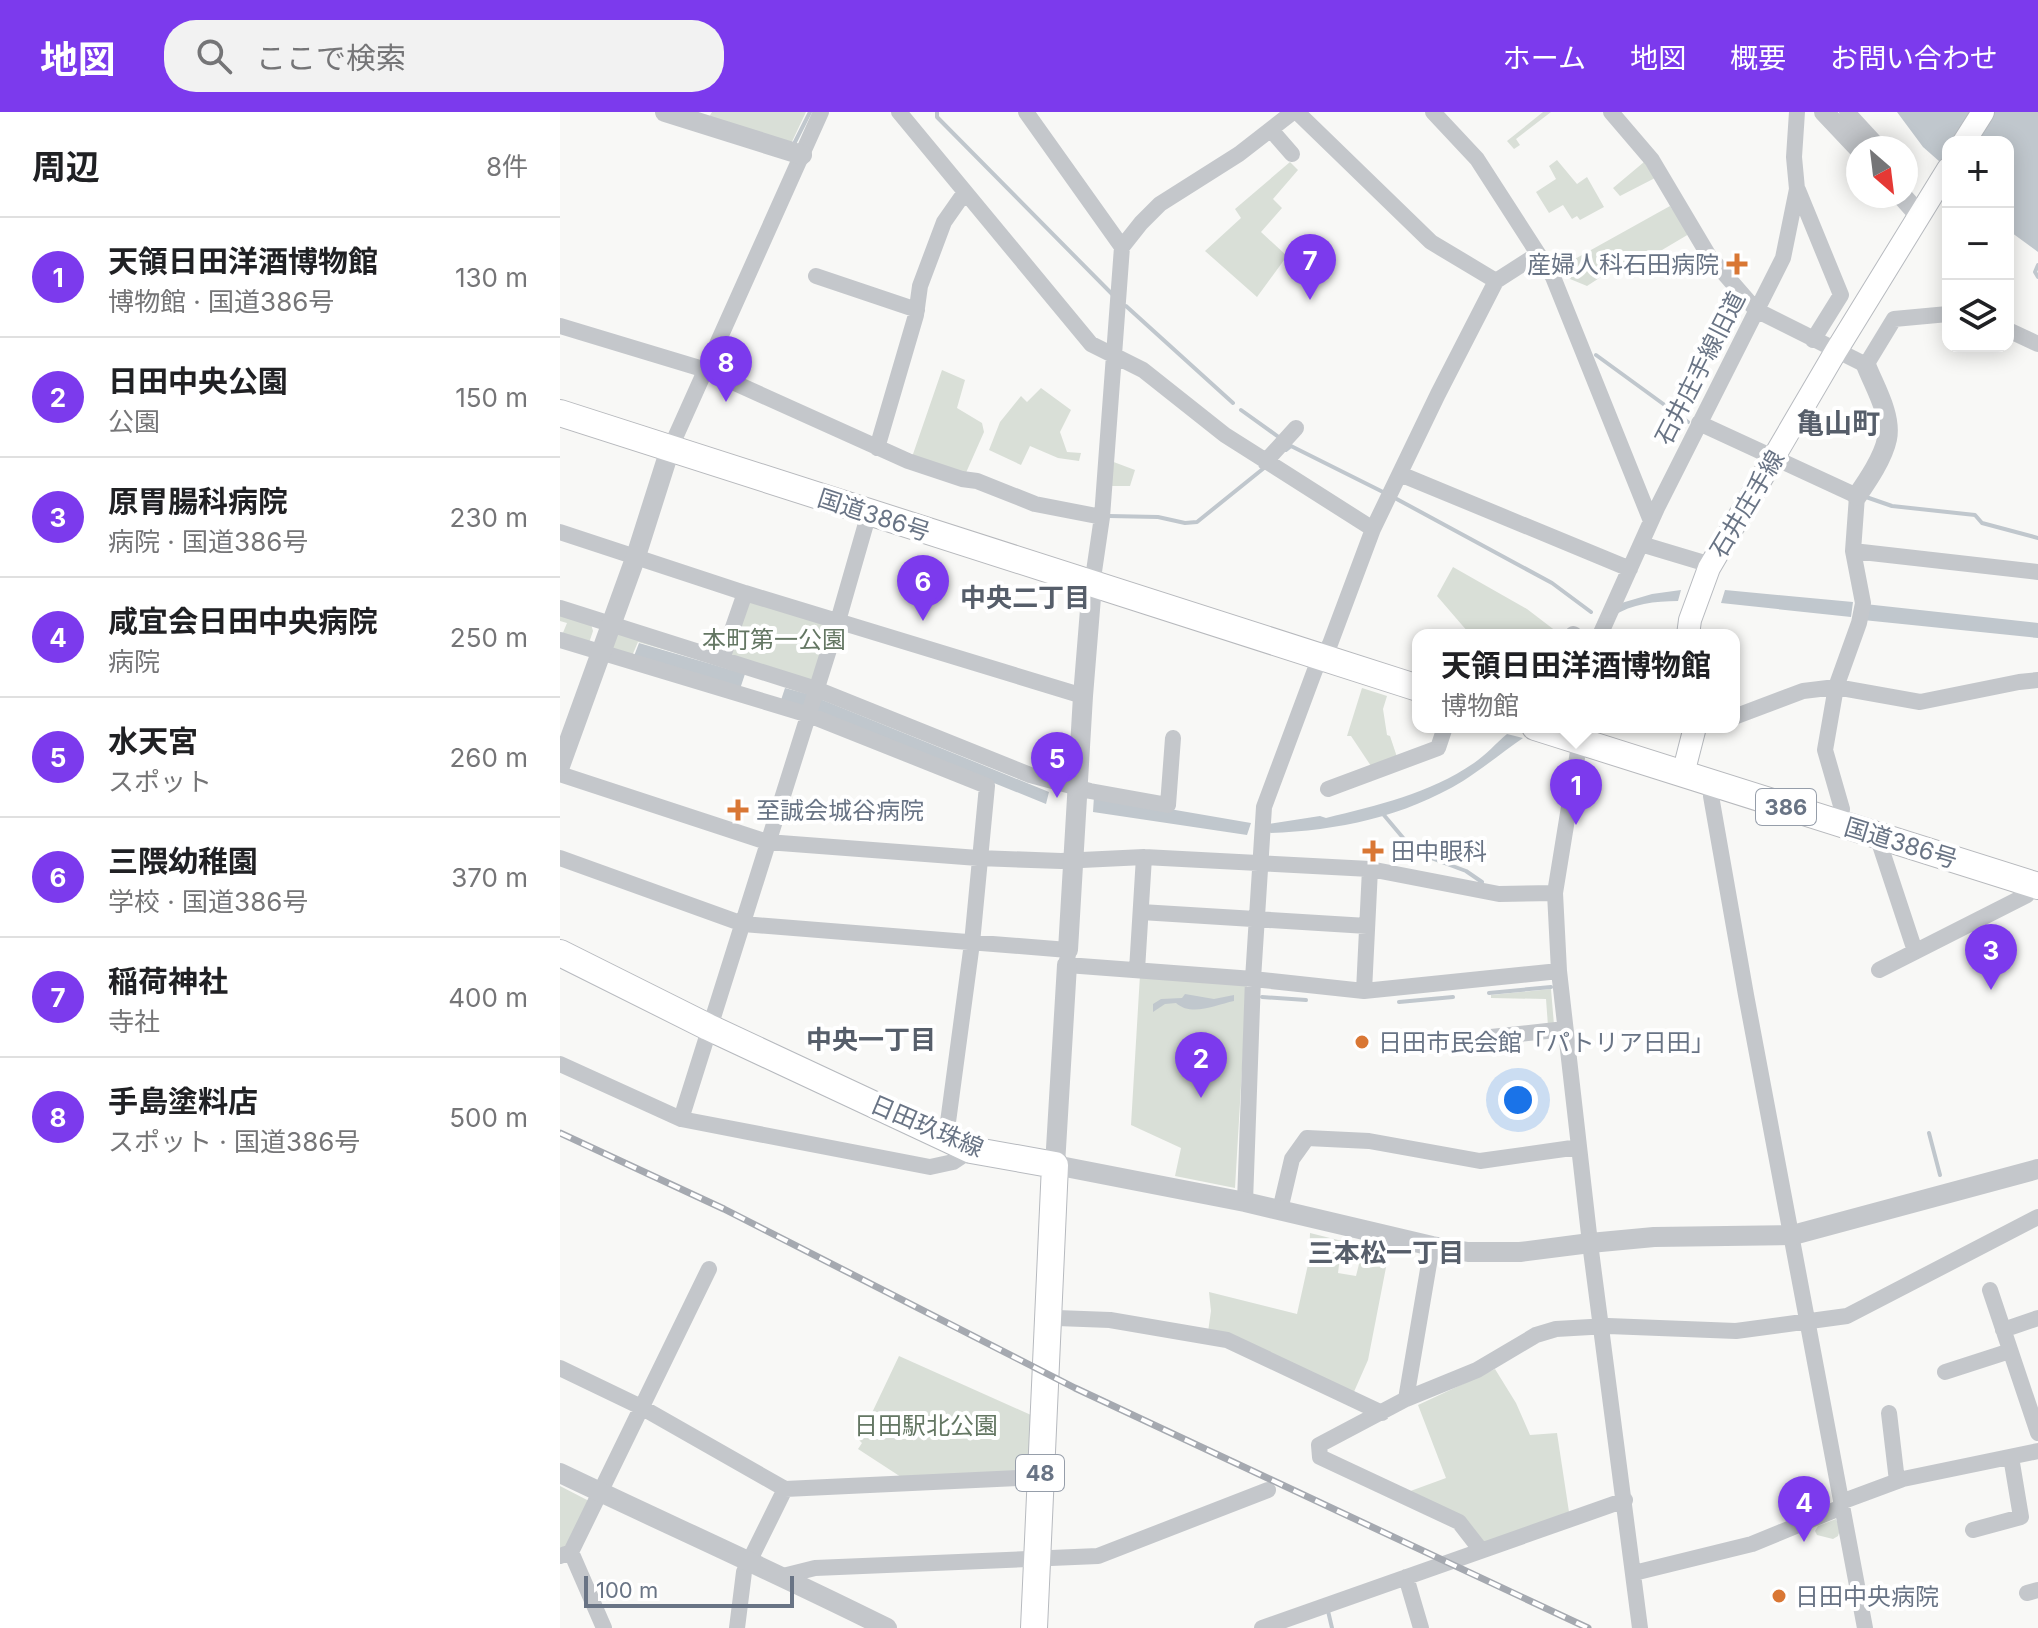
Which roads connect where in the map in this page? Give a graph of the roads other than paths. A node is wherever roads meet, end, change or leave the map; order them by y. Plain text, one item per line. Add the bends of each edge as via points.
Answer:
1 (665, 112) edge
2 (821, 112) edge
3 (899, 112) edge
4 (1026, 112) edge
5 (1295, 112) edge
6 (1433, 112) edge
7 (1611, 112) edge
8 (1797, 112) edge
9 (1824, 112) edge
10 (1847, 112) edge
11 (1983, 112) edge
12 (1272, 131) junction
13 (1847, 136) edge
14 (1869, 136) edge
15 (1968, 136) edge
16 (1292, 154) dead end
17 (802, 155) junction
18 (1942, 179) edge
19 (1797, 189) junction
20 (965, 192) junction
21 (1913, 208) edge
22 (1919, 215) junction
23 (1122, 247) junction
24 (1538, 254) junction
25 (816, 276) dead end
26 (1496, 281) junction
27 (917, 310) junction
28 (1756, 310) junction
29 (1942, 315) edge
30 (560, 326) edge
31 (2014, 333) edge
32 (1813, 340) junction
33 (2038, 344) edge
34 (1115, 356) junction
35 (1849, 357) junction
36 (706, 370) junction
37 (560, 413) edge
38 (1699, 423) junction
39 (1288, 437) dead end
40 (877, 448) junction
41 (670, 449) junction
42 (1778, 459) junction
43 (1265, 462) junction
44 (1400, 474) junction
45 (1857, 496) junction
46 (869, 513) junction
47 (1102, 517) junction
48 (1651, 521) junction
49 (1373, 529) junction
50 (560, 532) edge
51 (1641, 544) junction
52 (1853, 551) junction
53 (630, 554) junction
54 (1711, 565) junction
55 (1630, 569) junction
56 (2038, 572) edge
57 (1092, 585) junction
58 (745, 593) junction
59 (560, 608) edge
60 (838, 621) junction
61 (605, 622) junction
62 (1603, 629) edge
63 (1689, 629) edge
64 (1703, 629) edge
65 (560, 640) edge
66 (594, 651) junction
67 (1323, 656) junction
68 (722, 659) junction
69 (2038, 680) edge
70 (1412, 686) edge
71 (1836, 687) junction
72 (816, 689) junction
73 (1083, 696) junction
74 (807, 714) junction
75 (1740, 715) edge
76 (560, 726) edge
77 (1443, 733) edge
78 (1694, 733) edge
79 (1580, 734) edge
80 (1173, 738) dead end
81 (560, 766) edge
82 (560, 774) edge
83 (1683, 774) junction
84 (1712, 783) junction
85 (1078, 786) junction
86 (1328, 789) dead end
87 (1840, 825) junction
88 (1877, 836) junction
89 (767, 842) junction
90 (1144, 857) junction
91 (560, 858) edge
92 (978, 858) junction
93 (1073, 860) junction
94 (1260, 862) junction
95 (1370, 869) junction
96 (2036, 885) edge
97 (1555, 893) junction
98 (1141, 912) junction
99 (1258, 920) junction
100 (743, 924) junction
101 (1367, 926) junction
102 (972, 943) junction
103 (1915, 951) junction
104 (560, 953) edge
105 (1068, 957) junction
106 (1137, 970) junction
107 (1879, 970) dead end
108 (1559, 971) junction
109 (1253, 979) junction
110 (1364, 991) junction
111 (708, 1027) junction
112 (1565, 1029) junction
113 (1491, 1037) dead end
114 (560, 1064) edge
115 (681, 1119) junction
116 (946, 1137) junction
117 (1579, 1147) junction
118 (971, 1150) junction
119 (1055, 1165) junction
120 (2038, 1169) edge
121 (1245, 1202) junction
122 (1280, 1210) junction
123 (2038, 1217) edge
124 (1053, 1221) junction
125 (1793, 1235) junction
126 (1590, 1243) junction
127 (1432, 1246) junction
128 (709, 1269) dead end
129 (1990, 1290) dead end
130 (1057, 1318) junction
131 (2038, 1318) edge
132 (1809, 1320) junction
133 (1601, 1327) junction
134 (2003, 1330) junction
135 (2010, 1351) junction
136 (560, 1368) edge
137 (1945, 1372) dead end
138 (1406, 1399) junction
139 (641, 1407) junction
140 (1382, 1413) junction
141 (1889, 1413) dead end
142 (2038, 1433) edge
143 (2038, 1451) edge
144 (2011, 1457) junction
145 (560, 1473) edge
146 (1040, 1477) junction
147 (1897, 1481) junction
148 (785, 1489) junction
149 (1268, 1490) dead end
150 (601, 1493) junction
151 (1625, 1500) junction
152 (1841, 1504) junction
153 (1973, 1530) dead end
154 (1480, 1549) junction
155 (565, 1554) edge
156 (1042, 1560) junction
157 (749, 1563) junction
158 (1634, 1573) junction
159 (783, 1576) junction
160 (1406, 1577) junction
161 (604, 1628) edge
162 (737, 1628) edge
163 (887, 1628) edge
164 (1034, 1628) edge
165 (1262, 1628) edge
166 (1421, 1628) edge
167 (1640, 1628) edge
168 (1865, 1628) edge

1 - 17 street
2 - 17 street
3 - 20 street
4 - 23 street
5 - 12 street
5 - 26 street via 1431,242
6 - 24 street via 1477,159
7 - 28 street via 1652,160 1709,256
8 - 19 street, 石井庄手線旧道
9 - 13 street
10 - 14 street
11 - 15 main road
12 - 16 street
12 - 23 street via 1160,204
17 - 36 street
18 - 22 main road, 石井庄手線
19 - 28 street, 石井庄手線旧道 via 1783,258
19 - 32 street via 1841,295
20 - 27 street via 944,222 920,286
20 - 34 street via 1091,344
21 - 22 street
22 - 35 main road, 石井庄手線 via 1913,244
23 - 34 street
24 - 26 street
24 - 48 street via 1553,277
25 - 27 street
26 - 44 street
27 - 40 street
28 - 32 street
28 - 38 street, 石井庄手線旧道
29 - 35 street via 1894,319
30 - 36 street
31 - 33 street
32 - 35 street
34 - 43 street via 1143,370
34 - 47 street
35 - 42 main road, 石井庄手線
35 - 45 street via 1885,413 1888,438
36 - 40 street
36 - 41 street
37 - 41 main road, 国道386号
38 - 42 street
38 - 48 street, 石井庄手線旧道
39 - 43 street
40 - 47 street via 1035,504
41 - 46 main road, 国道386号
41 - 53 street via 655,476
42 - 45 street
42 - 54 main road, 石井庄手線
42 - 64 main road, 石井庄手線 via 1719,571
43 - 49 street
44 - 49 street
44 - 55 street
45 - 52 street
46 - 57 main road, 国道386号
46 - 60 street
47 - 57 street
48 - 51 street, 石井庄手線旧道
49 - 67 street
50 - 53 street
51 - 54 street
51 - 55 street, 石井庄手線旧道
52 - 56 street
52 - 71 street via 1863,603
53 - 58 street
53 - 61 street
54 - 63 main road, 石井庄手線
55 - 62 street, 石井庄手線旧道
57 - 67 main road, 国道386号
57 - 73 street
58 - 60 street
58 - 68 street
59 - 61 street
60 - 72 street
60 - 73 street
61 - 66 street
61 - 68 street
65 - 66 street
66 - 74 street
66 - 76 street
66 - 81 street
67 - 70 main road, 国道386号
67 - 94 street via 1264,807
68 - 72 street
69 - 71 street via 1920,702
71 - 75 street via 1803,691
71 - 87 street via 1825,750 1842,809
72 - 74 street
72 - 85 street via 1030,775
73 - 85 street
74 - 89 street
74 - 92 street via 987,786
77 - 86 street via 1438,748
78 - 83 main road
79 - 83 main road, 国道386号 / 386
79 - 97 street
80 - 85 street via 1168,805
82 - 89 street
83 - 84 main road, 国道386号 / 386
84 - 87 main road, 国道386号 / 386
84 - 125 street
85 - 93 street
87 - 88 main road, 国道386号 / 386
88 - 96 main road, 国道386号 / 386
88 - 103 street
89 - 92 street
89 - 100 street
90 - 93 street
90 - 94 street
90 - 98 street
91 - 100 street
92 - 93 street
92 - 102 street
93 - 105 street
94 - 95 street
94 - 99 street
95 - 97 street via 1499,894
95 - 101 street
96 - 103 street via 2027,895
97 - 108 street
98 - 99 street
98 - 106 street
99 - 101 street
99 - 109 street
100 - 102 street
100 - 111 street
101 - 110 street
102 - 105 street
102 - 116 street
103 - 107 street
104 - 111 main road, 日田玖珠線
105 - 106 street
105 - 119 street
106 - 109 street
108 - 110 street
108 - 112 street
109 - 110 street
109 - 121 street
111 - 115 street
111 - 116 main road, 日田玖珠線
112 - 113 street
112 - 117 street
114 - 115 street
115 - 118 street via 930,1167 953,1162
116 - 118 main road, 日田玖珠線
117 - 122 street via 1480,1161 1369,1141 1307,1138 1292,1159
117 - 126 street
118 - 119 main road, 日田玖珠線
119 - 121 street
119 - 124 main road, 48
120 - 125 street
121 - 122 street
122 - 127 street
123 - 132 street via 1847,1316
124 - 130 street via 1060,1234
124 - 146 main road, 48
125 - 126 street
125 - 132 street
126 - 127 street via 1520,1252
126 - 133 street
127 - 138 street
128 - 139 street
129 - 134 street
130 - 140 street via 1110,1320 1227,1340
130 - 156 street
131 - 134 street
132 - 133 street via 1736,1331
132 - 152 street
133 - 138 street via 1536,1335 1477,1370
133 - 151 street
134 - 135 street
135 - 137 street
135 - 142 street
136 - 139 street
138 - 140 street
139 - 148 street
139 - 150 street
140 - 154 street via 1319,1445 1320,1457 1459,1522
141 - 147 street
143 - 144 street
144 - 147 street
144 - 153 street via 2021,1517
145 - 150 street
146 - 148 street
146 - 156 main road, 48
147 - 152 street
148 - 157 street
149 - 156 street via 1098,1556
150 - 155 street
150 - 157 street
151 - 154 street
151 - 158 street
152 - 158 street via 1752,1544
152 - 168 street
154 - 160 street
155 - 161 street
156 - 159 street via 815,1568
156 - 164 main road, 48
157 - 159 street
157 - 162 street
158 - 167 street
159 - 163 street
160 - 165 street
160 - 166 street

